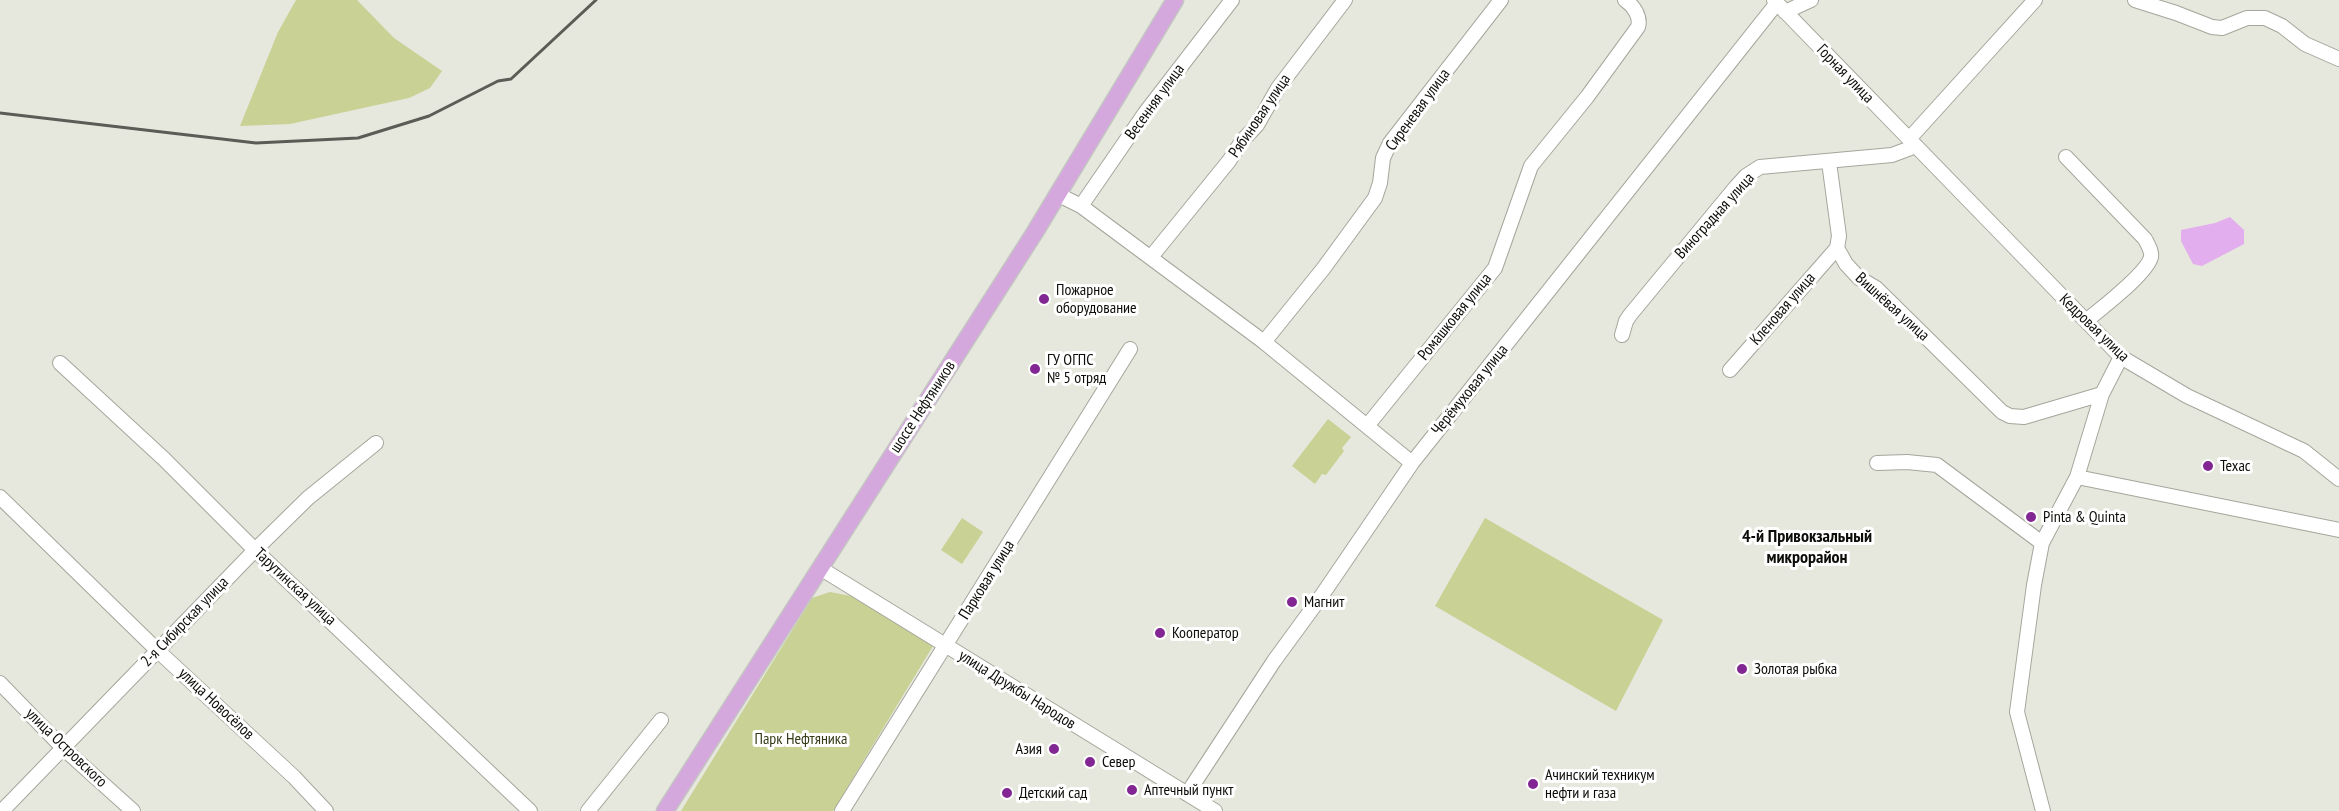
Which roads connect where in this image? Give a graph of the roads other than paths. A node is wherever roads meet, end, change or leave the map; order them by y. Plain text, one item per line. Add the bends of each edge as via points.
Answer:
1 (1175, 0) edge
2 (1232, 0) edge
3 (1345, 0) edge
4 (1501, 0) edge
5 (1811, 0) edge
6 (2035, 0) edge
7 (2135, 0) edge
8 (1628, 1) edge
9 (1778, 5) edge
10 (2339, 59) edge
11 (1912, 143) junction
12 (2066, 158) dead end
13 (1829, 162) junction
14 (1057, 194) junction
15 (1081, 206) junction
16 (1837, 249) junction
17 (1151, 257) junction
18 (2086, 321) junction
19 (1622, 335) dead end
20 (1264, 342) junction
21 (1130, 349) dead end
22 (2121, 357) junction
23 (60, 363) dead end
24 (1730, 370) dead end
25 (2102, 394) junction
26 (1367, 426) junction
27 (376, 443) dead end
28 (1412, 463) junction
29 (1876, 463) dead end
30 (2077, 477) junction
31 (2339, 479) edge
32 (0, 497) edge
33 (2339, 530) edge
34 (2042, 543) junction
35 (255, 550) junction
36 (820, 568) junction
37 (945, 645) junction
38 (158, 650) junction
39 (0, 683) edge
40 (661, 720) dead end
41 (63, 748) junction
42 (1187, 794) junction
43 (2, 811) edge
44 (134, 811) edge
45 (326, 811) edge
46 (530, 811) edge
47 (588, 811) edge
48 (665, 811) edge
49 (842, 811) edge
50 (1215, 811) edge
51 (2043, 811) edge

1 - 14 main road, шоссе Нефтяников
2 - 15 street, Весенняя улица via 1145,113
3 - 17 street, Рябиновая улица via 1278,88 1257,125
4 - 20 street, Сиреневая улица via 1390,143 1375,198
5 - 9 street, Черёмуховая улица
6 - 11 street
7 - 10 street via 2212,27 2223,28 2247,18 2265,18 2305,44
8 - 26 street, Ромашковая улица via 1640,23 1635,34 1531,166 1495,268
9 - 11 street, Горная улица
9 - 28 street, Черёмуховая улица
11 - 13 street, Виноградная улица via 1892,155
11 - 18 street, Кедровая улица
12 - 18 street via 2145,239 2151,254 2141,274
13 - 16 street via 1839,236
13 - 19 street, Виноградная улица via 1760,167 1746,176 1630,315
14 - 15 street
14 - 36 main road, шоссе Нефтяников
15 - 17 street
16 - 24 street, Кленовая улица
16 - 25 street, Вишнёвая улица via 1859,278 1876,288 2002,412 2024,417
17 - 20 street
18 - 22 street, Кедровая улица
20 - 26 street
21 - 37 street, Парковая улица
22 - 25 street
22 - 31 street, Кедровая улица via 2187,396 2304,451
23 - 35 street, Тарутинская улица
25 - 30 street
26 - 28 street
27 - 35 street, 2-я Сибирская улица via 308,498
28 - 42 street, Черёмуховая улица
29 - 34 street via 1936,465
30 - 33 street
30 - 34 street
32 - 38 street, улица Новосёлов
34 - 51 street via 2017,712
35 - 38 street, 2-я Сибирская улица
35 - 46 street, Тарутинская улица
36 - 37 street, улица Дружбы Народов
36 - 48 main road, шоссе Нефтяников
37 - 42 street, улица Дружбы Народов
37 - 49 street, Парковая улица
38 - 41 street, 2-я Сибирская улица
38 - 45 street, улица Новосёлов
39 - 41 street, улица Островского
40 - 47 street
41 - 43 street, 2-я Сибирская улица
41 - 44 street, улица Островского
42 - 50 street, улица Дружбы Народов

